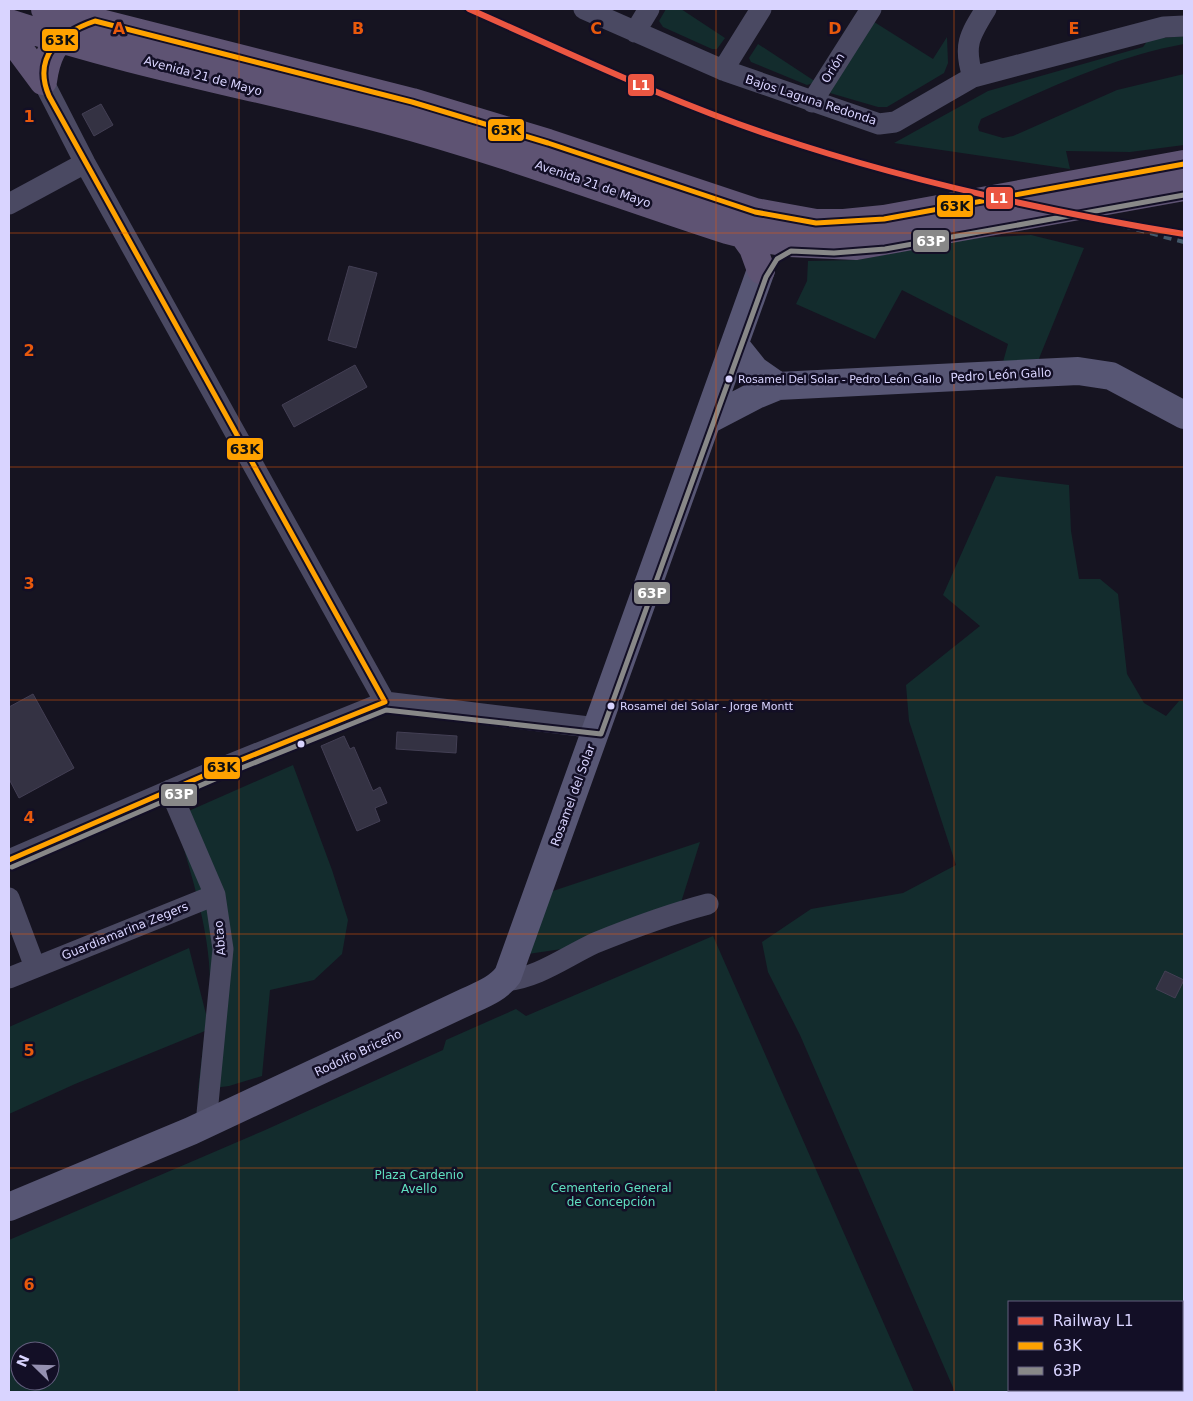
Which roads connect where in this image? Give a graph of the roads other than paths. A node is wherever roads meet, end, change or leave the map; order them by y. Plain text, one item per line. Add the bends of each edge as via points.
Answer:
1 (45, 9) edge
2 (584, 9) edge
3 (649, 9) edge
4 (762, 9) edge
5 (871, 9) edge
6 (986, 9) edge
7 (95, 21) junction
8 (9, 23) edge
9 (1184, 26) edge
10 (635, 32) junction
11 (9, 35) edge
12 (59, 38) junction
13 (723, 70) junction
14 (973, 77) junction
15 (43, 81) junction
16 (812, 102) junction
17 (85, 163) junction
18 (1184, 164) edge
19 (1174, 189) edge
20 (9, 204) edge
21 (743, 234) junction
22 (789, 243) junction
23 (761, 270) junction
24 (735, 345) junction
25 (778, 386) junction
26 (1184, 415) edge
27 (708, 420) junction
28 (385, 702) junction
29 (597, 728) junction
30 (170, 790) junction
31 (9, 860) edge
32 (215, 895) junction
33 (9, 898) edge
34 (708, 904) dead end
35 (35, 967) junction
36 (9, 978) edge
37 (504, 981) junction
38 (206, 1124) junction
39 (9, 1207) edge

1 - 7 main road, Avenida 21 de Mayo
2 - 10 street, Bajos Laguna Redonda
3 - 10 street
4 - 13 street
5 - 16 street, Orión
6 - 14 street via 974,28 967,49
7 - 12 main road via 73,28
7 - 18 main road, Avenida 21 de Mayo via 412,102 755,212 809,222 884,219
8 - 12 main road, Avenida 21 de Mayo
9 - 14 street, Bajos Laguna Redonda via 1164,27
10 - 13 street, Bajos Laguna Redonda
11 - 15 main road
12 - 15 main road via 48,56
12 - 21 main road, Avenida 21 de Mayo via 469,143
13 - 16 street, Bajos Laguna Redonda
14 - 16 street, Bajos Laguna Redonda via 895,122 880,124
15 - 17 street
17 - 20 street
17 - 28 street
19 - 22 main road, Avenida 21 de Mayo via 856,246
21 - 22 main road, Avenida 21 de Mayo
21 - 23 main road via 753,248
22 - 23 main road via 772,254
23 - 24 street, Rosamel del Solar
24 - 25 street via 755,370
24 - 27 street, Rosamel del Solar
25 - 26 street, Pedro León Gallo via 1089,371 1122,381
25 - 27 street, Pedro León Gallo
27 - 29 street, Rosamel del Solar
28 - 29 street
28 - 30 street
29 - 37 street, Rosamel del Solar
30 - 31 street
30 - 32 street, Abtao
32 - 35 street, Guardiamarina Zegers
32 - 38 street, Abtao via 223,949
33 - 35 street
34 - 37 street, Rodolfo Briceño via 595,944 530,976
35 - 36 street, Guardiamarina Zegers
37 - 38 street, Rodolfo Briceño
38 - 39 street, Rodolfo Briceño

